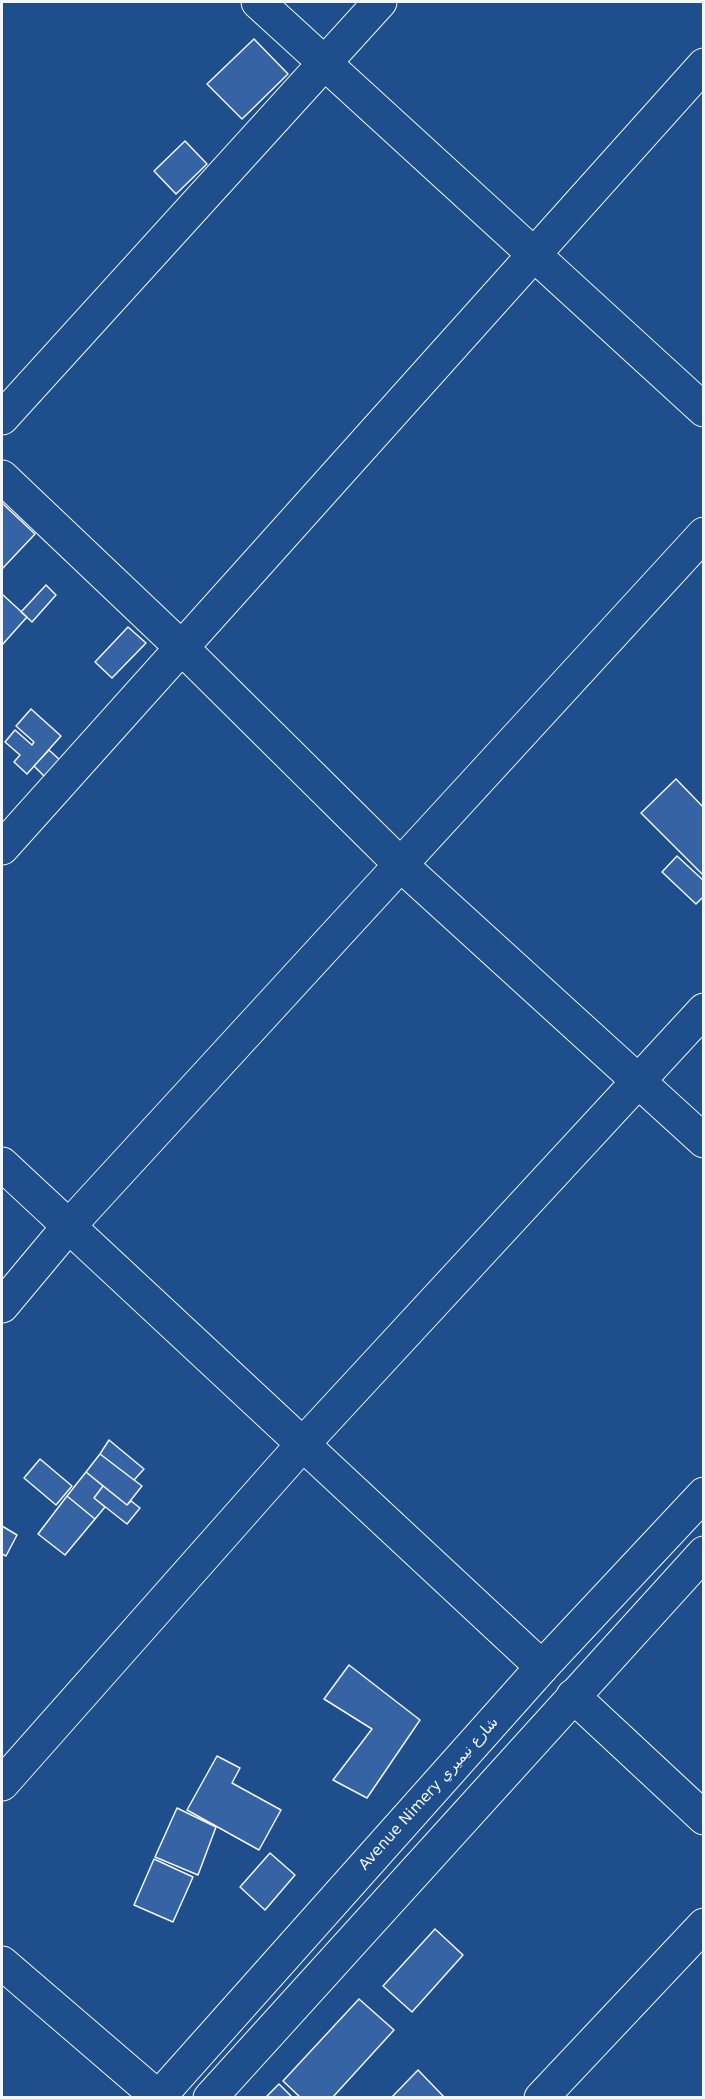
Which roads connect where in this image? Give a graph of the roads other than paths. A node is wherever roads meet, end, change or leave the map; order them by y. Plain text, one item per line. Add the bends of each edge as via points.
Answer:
1 (258, 2) edge
2 (380, 2) edge
3 (325, 63) junction
4 (704, 65) edge
5 (534, 256) junction
6 (704, 410) edge
7 (2, 418) edge
8 (2, 477) edge
9 (704, 534) edge
10 (181, 647) junction
11 (2, 848) edge
12 (401, 865) junction
13 (704, 1010) edge
14 (639, 1081) junction
15 (704, 1141) edge
16 (2, 1164) edge
17 (68, 1227) junction
18 (2, 1306) edge
19 (302, 1445) junction
20 (704, 1494) edge
21 (704, 1552) edge
22 (542, 1667) junction
23 (573, 1696) junction
24 (2, 1784) edge
25 (704, 1818) edge
26 (704, 1925) edge
27 (2, 1963) edge
28 (158, 2097) edge
29 (210, 2097) edge
30 (541, 2097) edge

1 - 3 street
2 - 3 street
3 - 5 street
3 - 7 street
4 - 5 street
5 - 6 street
5 - 10 street
8 - 10 street
9 - 12 street
10 - 11 street
10 - 12 street
12 - 14 street
12 - 17 street
13 - 14 street
14 - 15 street
14 - 19 street
16 - 17 street
17 - 18 street
17 - 19 street
19 - 22 street
19 - 24 street
20 - 22 street, Avenue Nimery شارع نيميري
21 - 23 street
22 - 28 street, Avenue Nimery شارع نيميري
23 - 25 street
23 - 29 street
26 - 30 street
27 - 28 street

